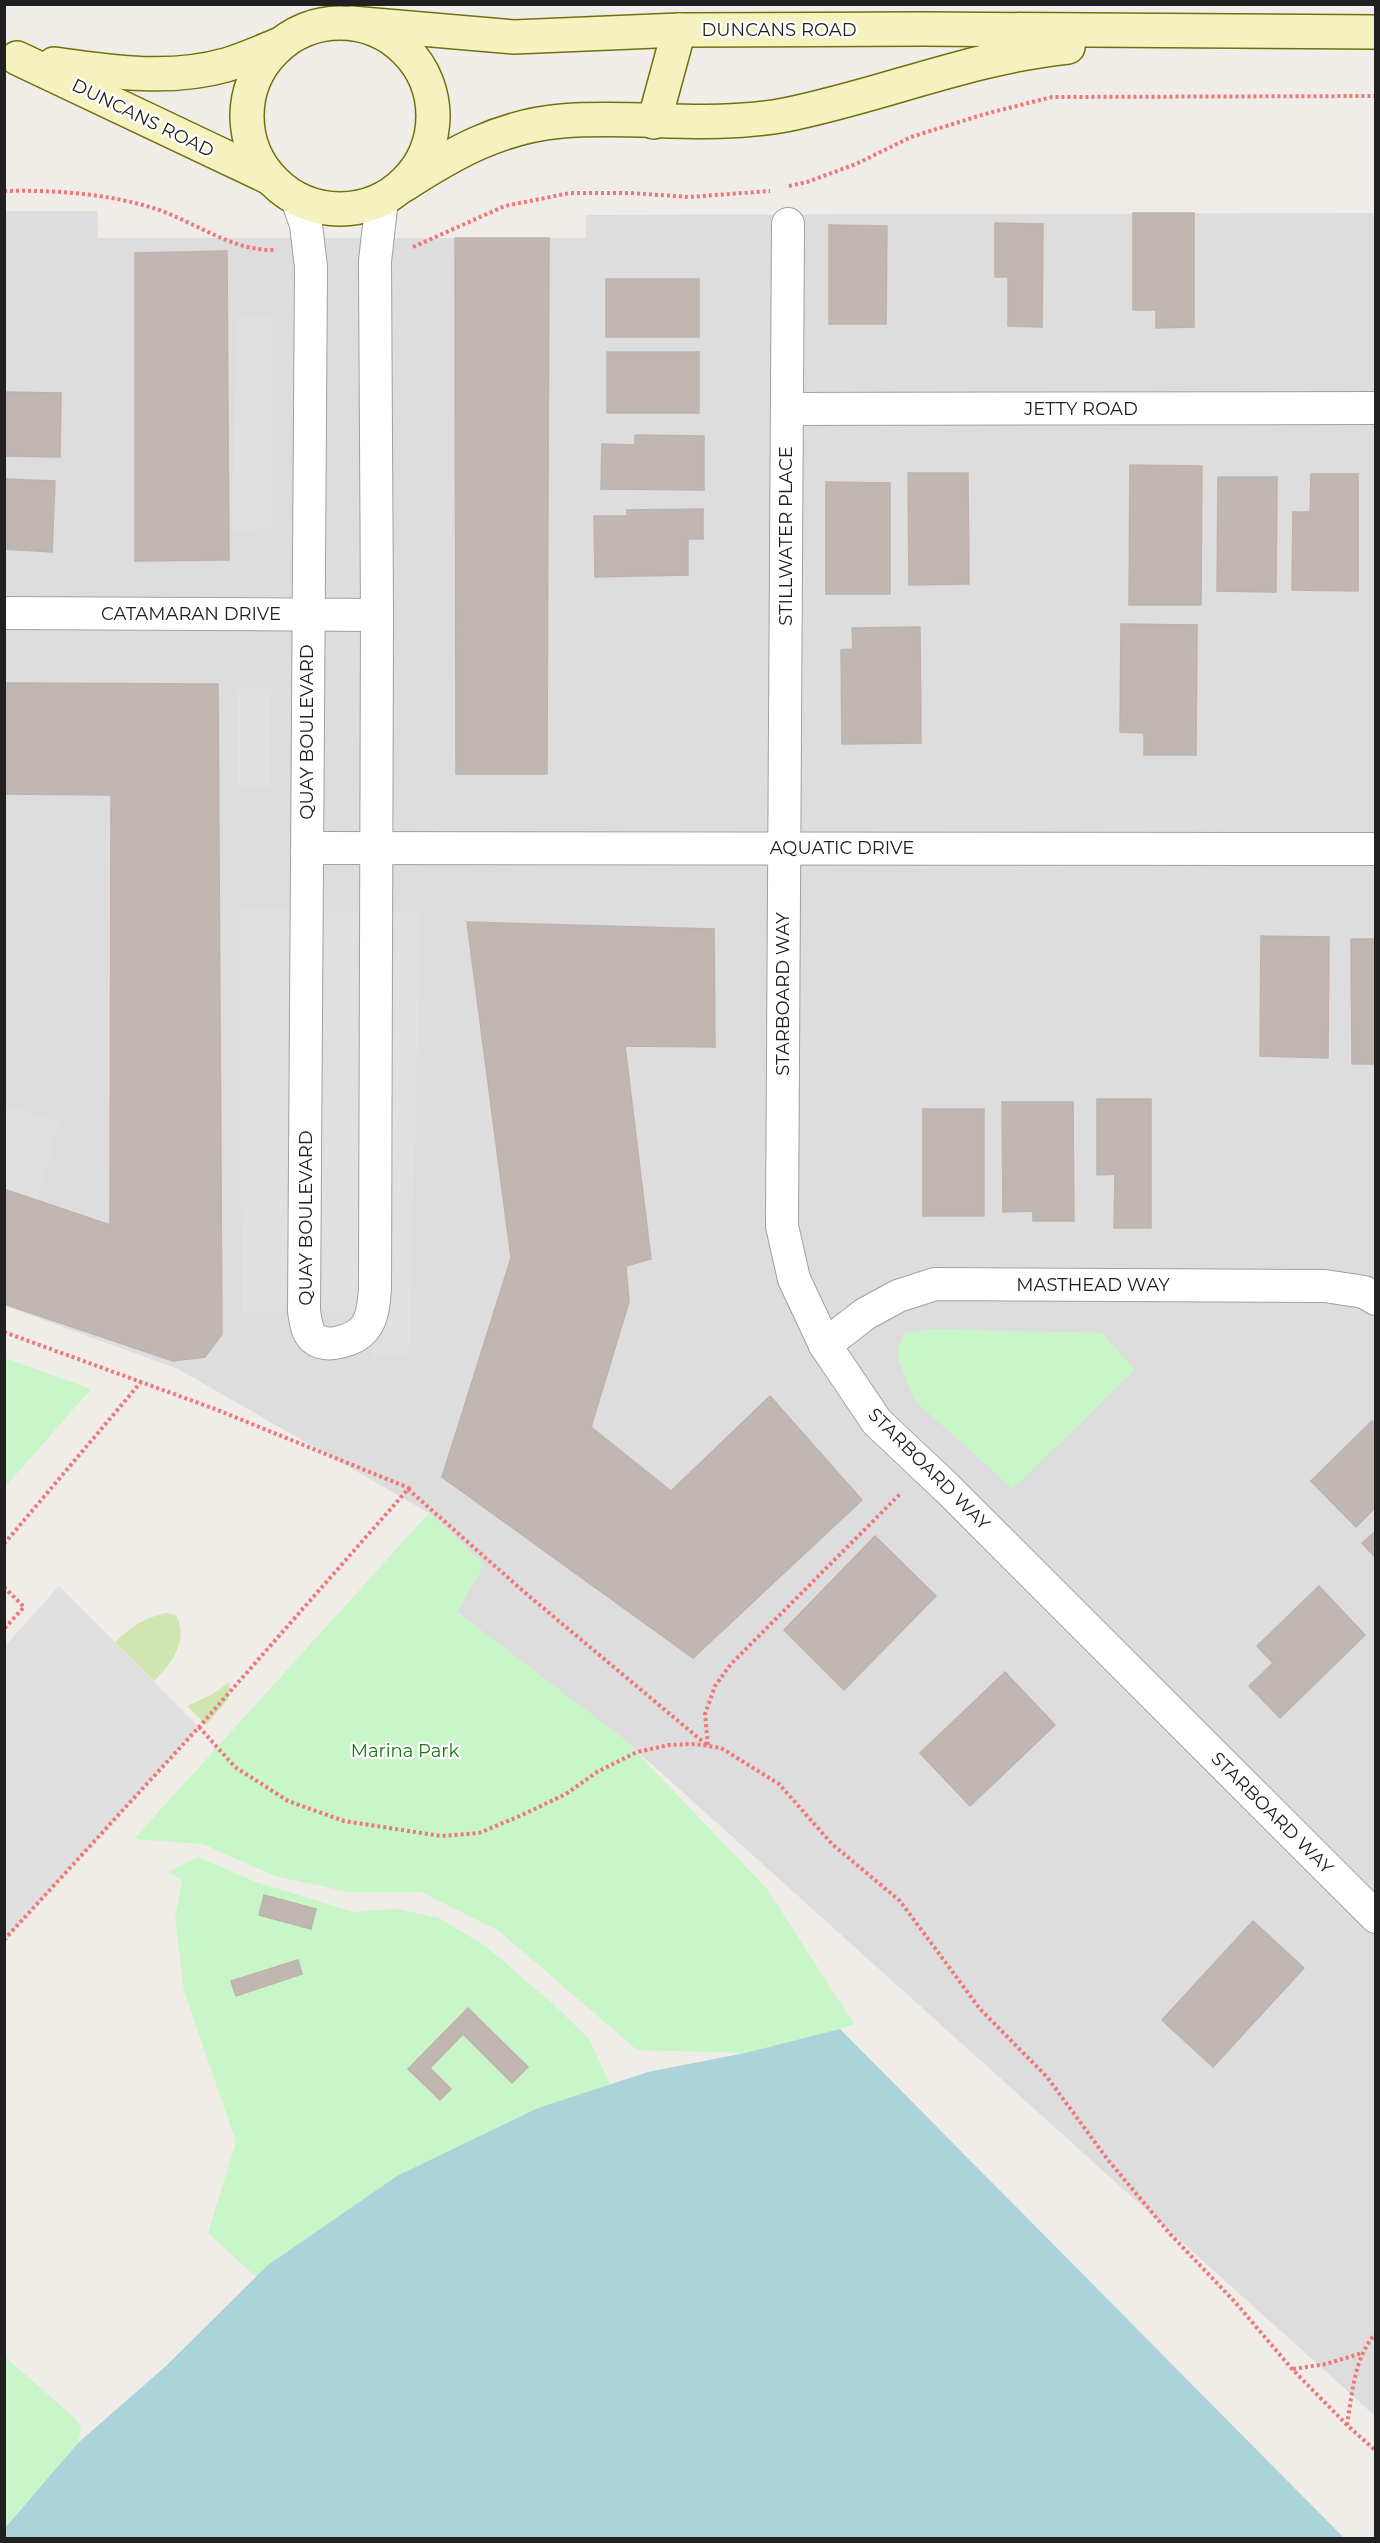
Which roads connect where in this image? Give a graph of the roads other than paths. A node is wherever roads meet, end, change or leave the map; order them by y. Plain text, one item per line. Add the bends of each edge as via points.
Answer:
1 (351, 23) junction
2 (679, 30) junction
3 (1207, 31) junction
4 (1376, 32) edge
5 (278, 45) junction
6 (11, 57) edge
7 (654, 122) junction
8 (270, 178) junction
9 (393, 193) junction
10 (297, 199) junction
11 (788, 224) dead end
12 (1376, 408) edge
13 (787, 409) junction
14 (4, 613) edge
15 (307, 614) junction
16 (377, 615) junction
17 (308, 848) junction
18 (376, 848) junction
19 (784, 848) junction
20 (1376, 849) edge
21 (1376, 1299) edge
22 (825, 1345) junction
23 (1376, 1917) edge

1 - 2 main road, DUNCANS ROAD via 514,37
1 - 5 main road, DUNCANS ROAD via 325,23 300,31
1 - 9 main road, DUNCANS ROAD via 380,32 405,49 423,73 432,102 432,132 422,161
2 - 3 main road, DUNCANS ROAD
2 - 7 main road
3 - 4 main road, DUNCANS ROAD
3 - 7 main road, DUNCANS ROAD via 1030,51 782,116
5 - 6 main road, DUNCANS ROAD via 225,65 172,74 117,73
5 - 8 main road, DUNCANS ROAD via 255,78 246,110 248,135 256,158
6 - 8 main road, DUNCANS ROAD
7 - 9 main road, DUNCANS ROAD via 561,121 520,128 448,156
8 - 10 main road, DUNCANS ROAD
9 - 10 main road, DUNCANS ROAD via 354,209 325,209
9 - 16 street, QUAY BOULEVARD via 376,249 374,297
10 - 15 street, QUAY BOULEVARD via 310,249
11 - 13 street, STILLWATER PLACE
12 - 13 street, JETTY ROAD
13 - 19 street, STILLWATER PLACE
14 - 15 street, CATAMARAN DRIVE
15 - 16 street, CATAMARAN DRIVE
15 - 17 street, QUAY BOULEVARD
16 - 18 street, QUAY BOULEVARD
17 - 18 street, AQUATIC DRIVE
17 - 18 street, QUAY BOULEVARD via 304,1311 308,1331 316,1340 327,1343 354,1337 364,1329 375,1298
18 - 19 street, AQUATIC DRIVE
19 - 20 street, AQUATIC DRIVE
19 - 22 street, STARBOARD WAY via 782,1226 794,1279
21 - 22 street, MASTHEAD WAY via 1364,1292 1325,1286 935,1284 898,1296 865,1314
22 - 23 street, STARBOARD WAY via 877,1422

